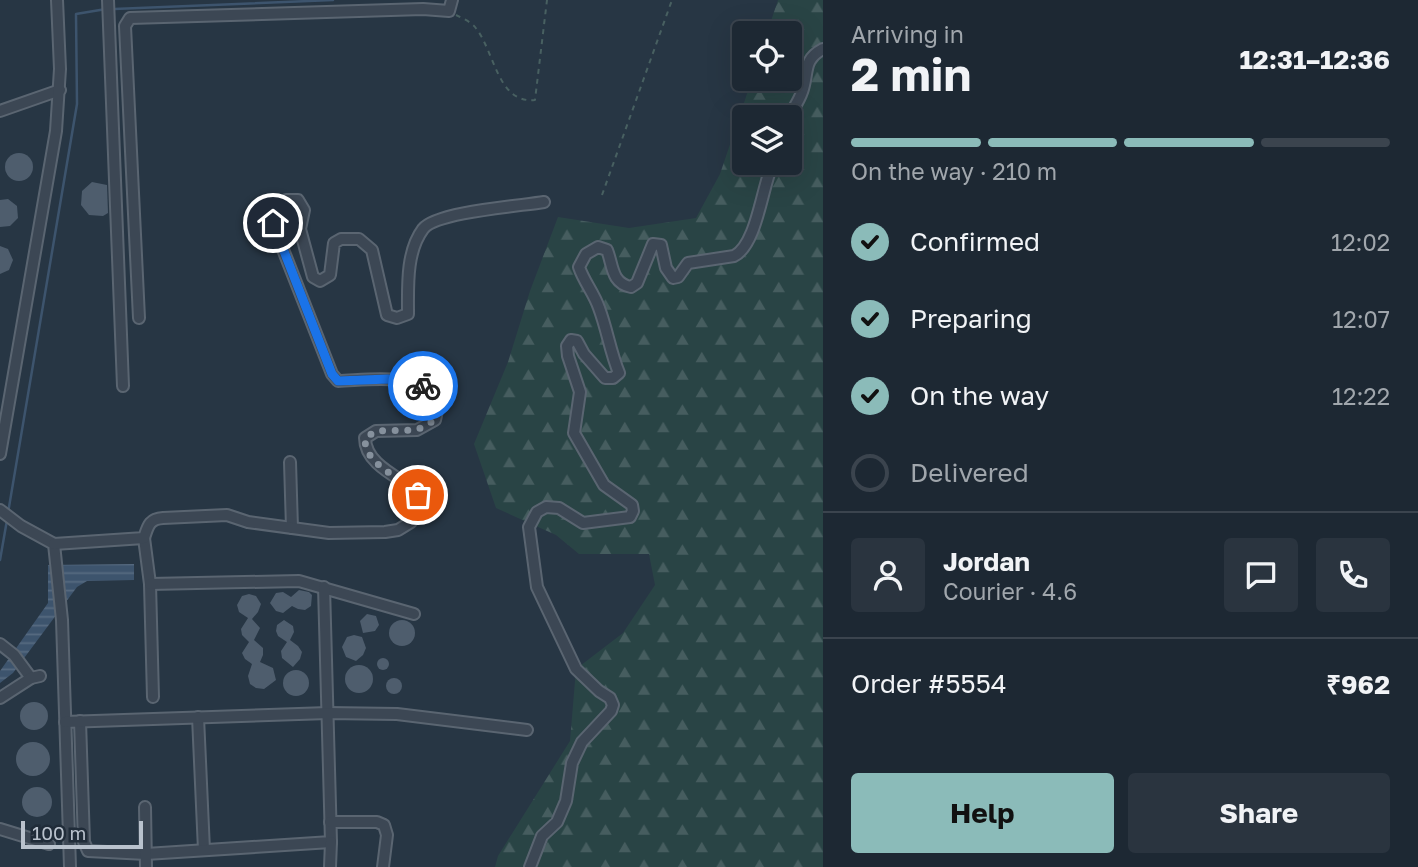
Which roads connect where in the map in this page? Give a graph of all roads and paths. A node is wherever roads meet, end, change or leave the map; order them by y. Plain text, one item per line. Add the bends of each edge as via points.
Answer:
1 (57, 0) edge
2 (108, 0) edge
3 (547, 0) edge
4 (672, 0) edge
5 (451, 5) edge
6 (823, 49) edge
7 (60, 90) junction
8 (795, 105) edge
9 (0, 111) edge
10 (769, 175) edge
11 (602, 195) dead end
12 (544, 202) dead end
13 (139, 318) dead end
14 (14, 379) junction
15 (0, 384) edge
16 (123, 386) dead end
17 (0, 454) edge
18 (290, 462) dead end
19 (1, 511) edge
20 (292, 528) junction
21 (144, 538) junction
22 (54, 544) junction
23 (150, 584) junction
24 (324, 587) junction
25 (414, 614) dead end
26 (0, 644) edge
27 (153, 697) dead end
28 (0, 698) edge
29 (328, 713) junction
30 (198, 717) junction
31 (80, 721) junction
32 (65, 722) junction
33 (527, 730) dead end
34 (145, 807) dead end
35 (330, 822) junction
36 (0, 830) edge
37 (331, 842) junction
38 (49, 844) dead end
39 (204, 850) junction
40 (146, 854) junction
41 (69, 867) edge
42 (146, 867) edge
43 (330, 867) edge
44 (383, 867) edge
45 (530, 867) edge

1 - 7 street
2 - 16 street
3 - 5 path via 535,100 522,101 510,95 475,26
4 - 11 path
5 - 13 street via 130,18 125,26
6 - 8 street via 813,54 807,65
7 - 9 street
7 - 14 street
10 - 45 street via 740,254 688,263 673,278 661,245 653,244 637,283 631,287 614,276 607,250 598,247 586,254 579,267 598,306 619,373 605,378 577,341 571,340 568,356 580,393 574,433 604,485 632,505 633,511 630,517 583,523 558,508 546,507 537,512 530,527 537,587 576,669 613,705 582,742 572,763 566,801 557,822 542,836
12 - 20 street via 456,214 425,226 414,246 408,314 397,318 387,315 383,305 372,250 359,239 334,243 330,275 320,281 313,277 300,229 304,210 298,200 286,200 276,209 273,223 332,374 338,381 388,379 418,384 439,401 435,420 417,430 376,431 365,438 371,459 418,495 411,522 385,532
14 - 15 street
14 - 17 street
18 - 20 street
19 - 22 street
20 - 21 street via 227,515 155,518
21 - 22 street
21 - 23 street
22 - 32 street
23 - 24 street via 282,580
23 - 27 street
24 - 25 street
24 - 29 street
26 - 28 street via 36,677
29 - 30 street
29 - 33 street via 397,714
29 - 35 street
30 - 31 street
30 - 39 street
31 - 32 street
31 - 40 street via 88,851
32 - 41 street
34 - 40 street
35 - 37 street
35 - 44 street via 384,825
36 - 38 street
37 - 39 street
37 - 43 street
39 - 40 street
40 - 42 street

